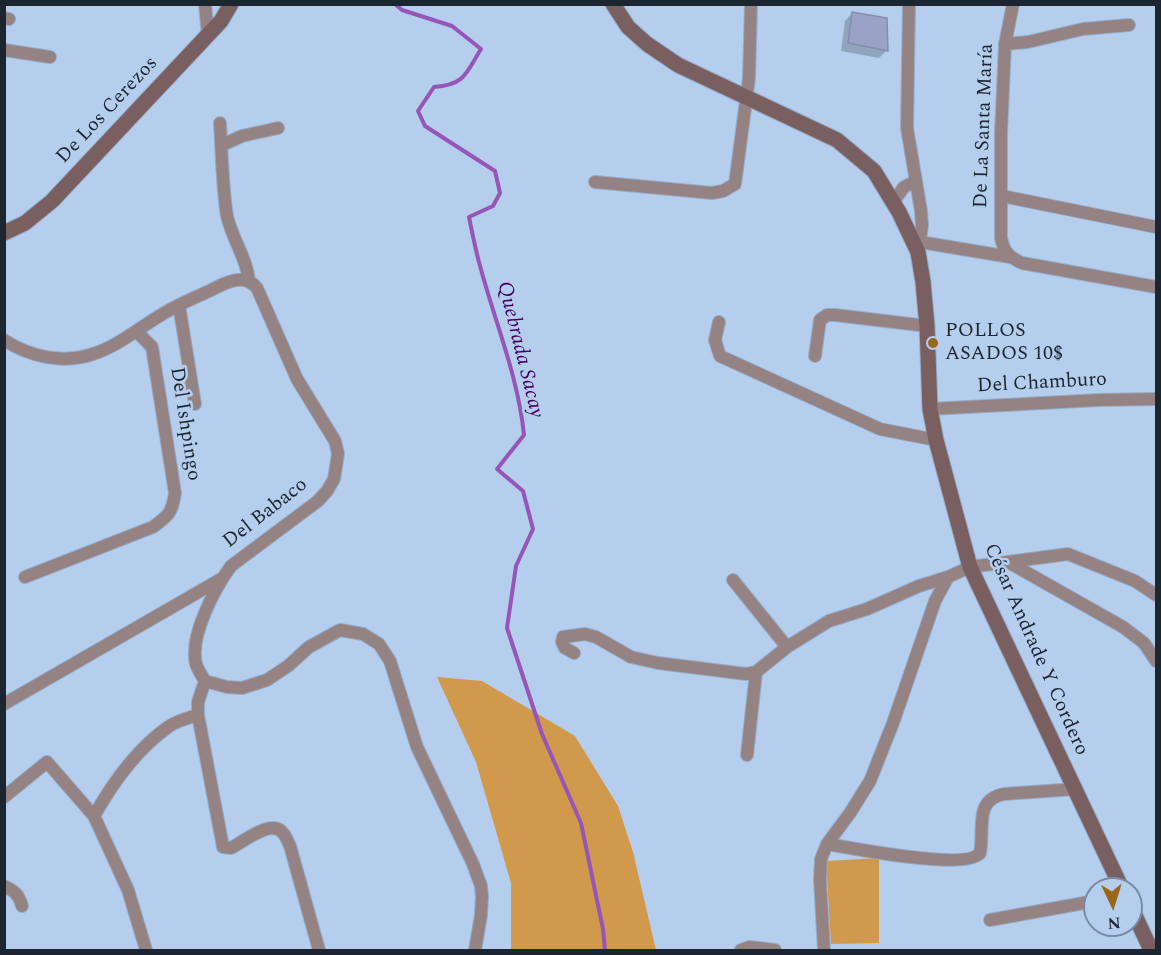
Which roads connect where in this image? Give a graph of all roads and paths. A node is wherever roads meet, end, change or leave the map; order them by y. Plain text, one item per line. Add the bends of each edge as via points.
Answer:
1 (205, 4) edge
2 (231, 4) edge
3 (613, 4) edge
4 (751, 4) edge
5 (909, 4) edge
6 (1013, 4) edge
7 (1129, 25) dead end
8 (208, 36) junction
9 (1005, 44) junction
10 (4, 51) edge
11 (50, 57) dead end
12 (747, 96) junction
13 (220, 123) dead end
14 (278, 128) dead end
15 (222, 145) junction
16 (915, 181) junction
17 (595, 182) dead end
18 (1002, 196) junction
19 (893, 202) junction
20 (1156, 227) edge
21 (4, 233) edge
22 (919, 247) junction
23 (1007, 253) junction
24 (249, 281) junction
25 (1156, 287) edge
26 (179, 305) junction
27 (719, 322) dead end
28 (927, 326) junction
29 (137, 332) junction
30 (4, 340) edge
31 (815, 356) dead end
32 (1156, 399) edge
33 (195, 404) dead end
34 (930, 409) junction
35 (936, 440) junction
36 (1008, 562) junction
37 (970, 567) junction
38 (26, 577) dead end
39 (948, 577) junction
40 (222, 579) junction
41 (734, 580) dead end
42 (1156, 595) edge
43 (787, 647) junction
44 (574, 653) dead end
45 (1156, 661) edge
46 (756, 672) junction
47 (205, 681) junction
48 (4, 704) edge
49 (198, 715) junction
50 (747, 755) dead end
51 (1076, 789) junction
52 (4, 797) edge
53 (94, 816) junction
54 (827, 844) junction
55 (1116, 877) edge
56 (4, 886) edge
57 (1083, 903) edge
58 (22, 906) dead end
59 (990, 920) dead end
60 (1143, 933) edge
61 (146, 951) edge
62 (319, 951) edge
63 (475, 951) edge
64 (741, 951) edge
65 (775, 951) edge
66 (824, 951) edge
67 (1151, 951) edge

1 - 8 street
2 - 8 street, De Los Cerezos
3 - 12 street, César Andrade Y Cordero via 628,27 647,44 678,65
4 - 12 street
5 - 16 street via 907,128
6 - 9 street, De La Santa María
7 - 9 street via 1083,29
8 - 21 street, De Los Cerezos via 52,201 25,223
9 - 18 street, De La Santa María
10 - 11 street
12 - 17 street via 735,184 729,188 712,193
12 - 19 street, César Andrade Y Cordero via 837,140 874,171
13 - 15 street, Del Babaco
14 - 15 street
15 - 24 street, Del Babaco via 227,215 232,236 248,268
16 - 19 street
16 - 22 street via 921,211
18 - 20 street
18 - 23 street, De La Santa María via 1001,238
19 - 22 street, César Andrade Y Cordero
22 - 23 street
22 - 28 street, César Andrade Y Cordero
23 - 25 street via 1022,263
24 - 26 street via 230,281
24 - 40 street, Del Babaco via 257,288 297,379 335,441 338,454 334,478 322,496 231,566
26 - 29 street
26 - 33 street
27 - 35 street via 715,340 720,356 880,429
28 - 31 street via 827,315 820,320
28 - 34 street, César Andrade Y Cordero
29 - 30 street via 92,354 70,358 40,357
29 - 38 street, Del Ishpingo via 152,347 175,494 173,508 153,526
32 - 34 street, Del Chamburo
34 - 35 street, César Andrade Y Cordero
35 - 37 street, César Andrade Y Cordero
36 - 37 street
36 - 42 street via 1068,554 1135,581
36 - 45 street via 1123,627 1144,643
37 - 39 street
37 - 51 street, César Andrade Y Cordero
39 - 43 street via 829,621
39 - 54 street via 935,601 870,781
40 - 47 street, Del Babaco via 199,632 196,666
40 - 48 street
41 - 43 street
43 - 46 street
44 - 46 street via 565,648 563,637 585,634 631,657 658,663
46 - 50 street
47 - 49 street
47 - 63 street via 242,688 267,680 309,647 340,630 363,634 378,644 390,661 417,747 481,886
49 - 53 street via 169,726 147,746 123,772
49 - 62 street via 223,847 231,848 266,828 283,832
51 - 54 street via 995,795 984,805 980,853 972,859 915,858
51 - 55 street, César Andrade Y Cordero
52 - 53 street via 47,762
53 - 61 street via 128,890
54 - 66 street via 821,859 820,880
56 - 58 street via 14,890
57 - 59 street
60 - 67 street
64 - 65 street via 750,947

